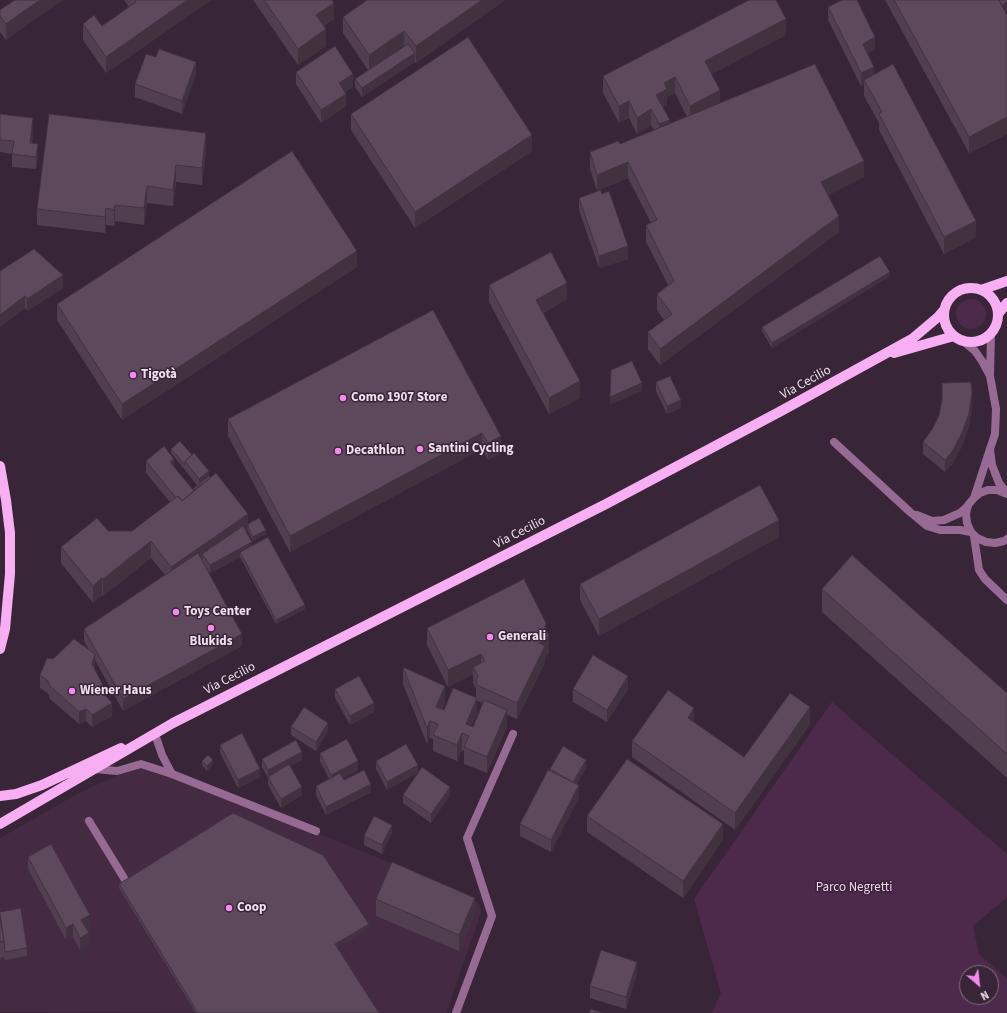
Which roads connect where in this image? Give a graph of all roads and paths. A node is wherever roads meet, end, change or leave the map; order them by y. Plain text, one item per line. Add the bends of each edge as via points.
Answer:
1 (1007, 282) edge
2 (981, 290) junction
3 (1007, 303) edge
4 (944, 310) junction
5 (998, 314) junction
6 (991, 333) junction
7 (958, 338) junction
8 (880, 356) junction
9 (990, 376) junction
10 (834, 442) dead end
11 (990, 449) junction
12 (0, 466) edge
13 (1007, 494) edge
14 (974, 498) junction
15 (968, 505) junction
16 (910, 512) junction
17 (973, 534) junction
18 (1007, 539) edge
19 (1007, 600) edge
20 (0, 649) edge
21 (168, 726) junction
22 (155, 734) junction
23 (513, 734) dead end
24 (95, 769) junction
25 (172, 774) junction
26 (0, 796) edge
27 (89, 820) dead end
28 (0, 824) edge
29 (316, 831) dead end
30 (127, 883) edge
31 (456, 1013) edge

1 - 2 main road
2 - 4 main road via 960,290 952,295
2 - 5 main road via 991,296
3 - 5 main road
4 - 7 main road via 946,325
4 - 8 main road, Via Cecilio via 912,338
5 - 6 main road
6 - 7 main road via 979,341
6 - 9 street
7 - 8 main road, Via Cecilio
7 - 9 street via 975,351
8 - 21 main road, Via Cecilio via 781,412 606,504
9 - 11 street via 996,409 995,434
10 - 16 street
11 - 13 street via 992,465 999,483
11 - 14 street
12 - 20 main road via 10,533 10,574 5,629
13 - 14 street via 988,490
14 - 15 street
15 - 16 street via 960,513 944,520 932,521
15 - 17 street via 967,523
16 - 17 street via 927,526
17 - 18 street via 986,542 995,543
17 - 19 street via 979,570
21 - 22 main road, Via Cecilio
21 - 26 main road, Via Cecilio via 42,785 16,794
22 - 24 main road, Via Cecilio
22 - 25 street
23 - 31 street via 467,838 492,916
24 - 25 street via 117,770 140,764
24 - 28 main road, Via Cecilio
25 - 29 street
27 - 30 street

